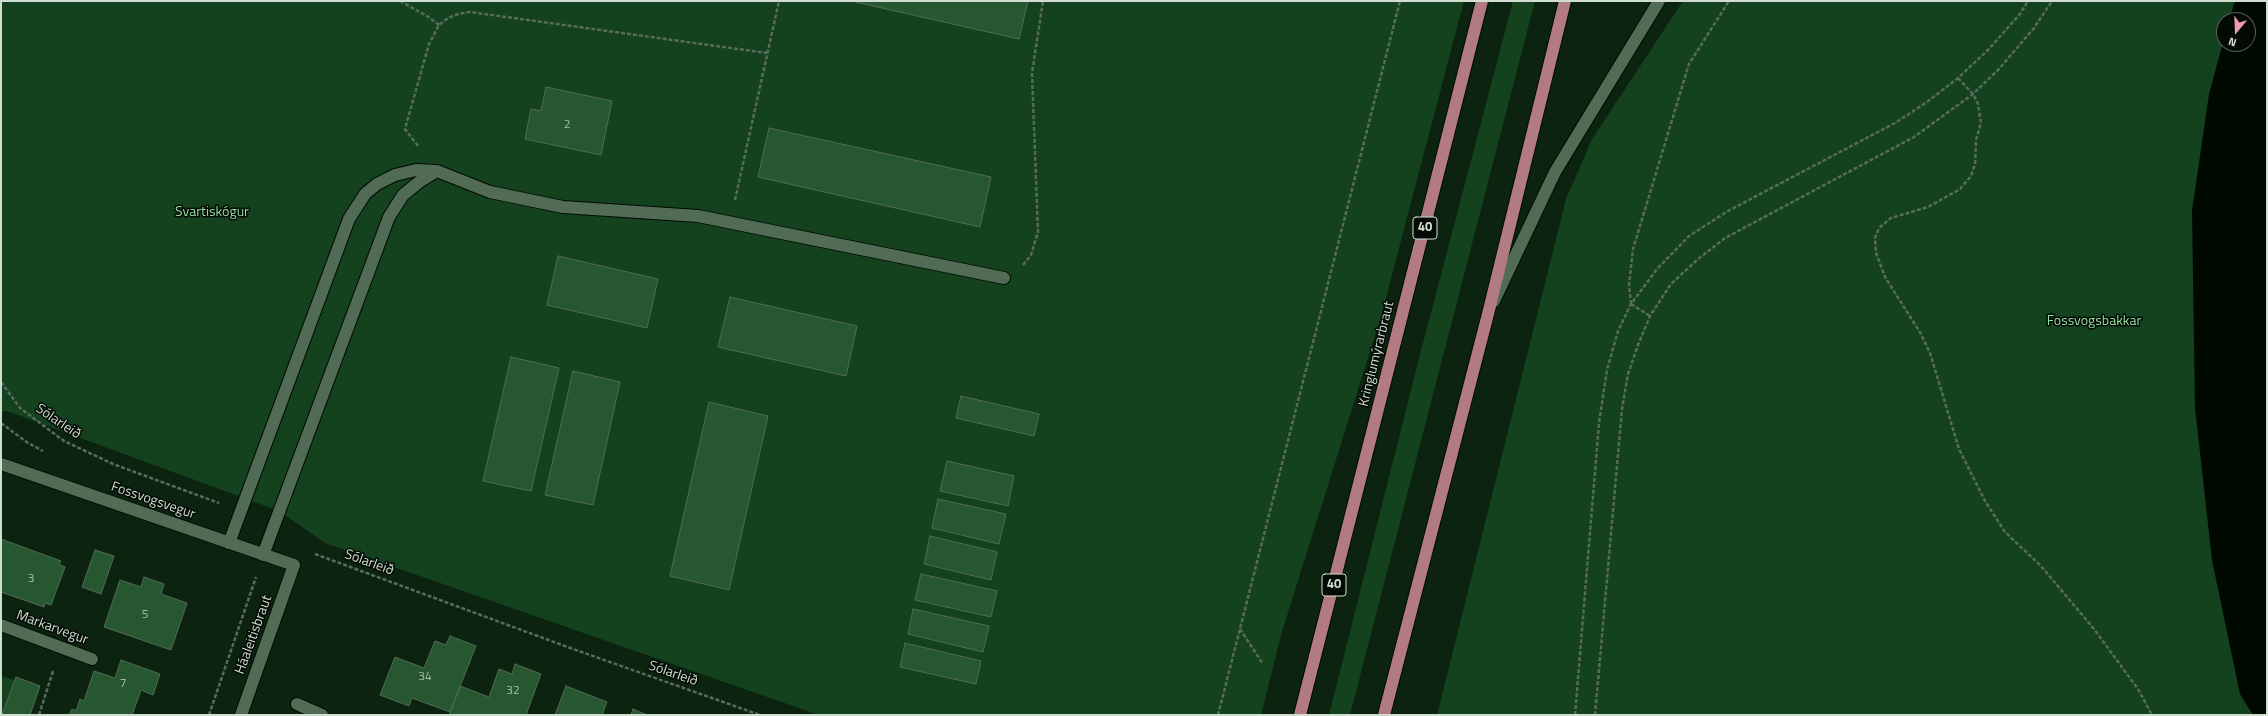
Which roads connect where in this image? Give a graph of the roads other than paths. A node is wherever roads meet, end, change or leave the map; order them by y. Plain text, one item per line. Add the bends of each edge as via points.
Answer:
1 (1482, 1) edge
2 (1565, 1) edge
3 (1659, 1) edge
4 (436, 171) junction
5 (1004, 278) road end
6 (1488, 314) junction
7 (1, 464) edge
8 (229, 543) junction
9 (263, 555) junction
10 (294, 565) joint
11 (1, 625) edge
12 (92, 659) dead end
13 (297, 704) dead end
14 (242, 715) edge
15 (322, 715) edge
16 (1300, 715) edge
17 (1384, 715) edge

1 - 16 main road, Kringlumýrarbraut / 40
2 - 6 main road
3 - 6 street via 1555,172
4 - 5 street via 490,192 563,207 698,216
4 - 8 street via 416,170 395,175 377,184 356,206
4 - 9 street via 403,195 389,217
6 - 17 main road
7 - 8 street, Fossvogsvegur
8 - 9 street, Fossvogsvegur
9 - 10 street, Fossvogsvegur
10 - 14 street, Háaleitisbraut
11 - 12 street, Markarvegur
13 - 15 street

